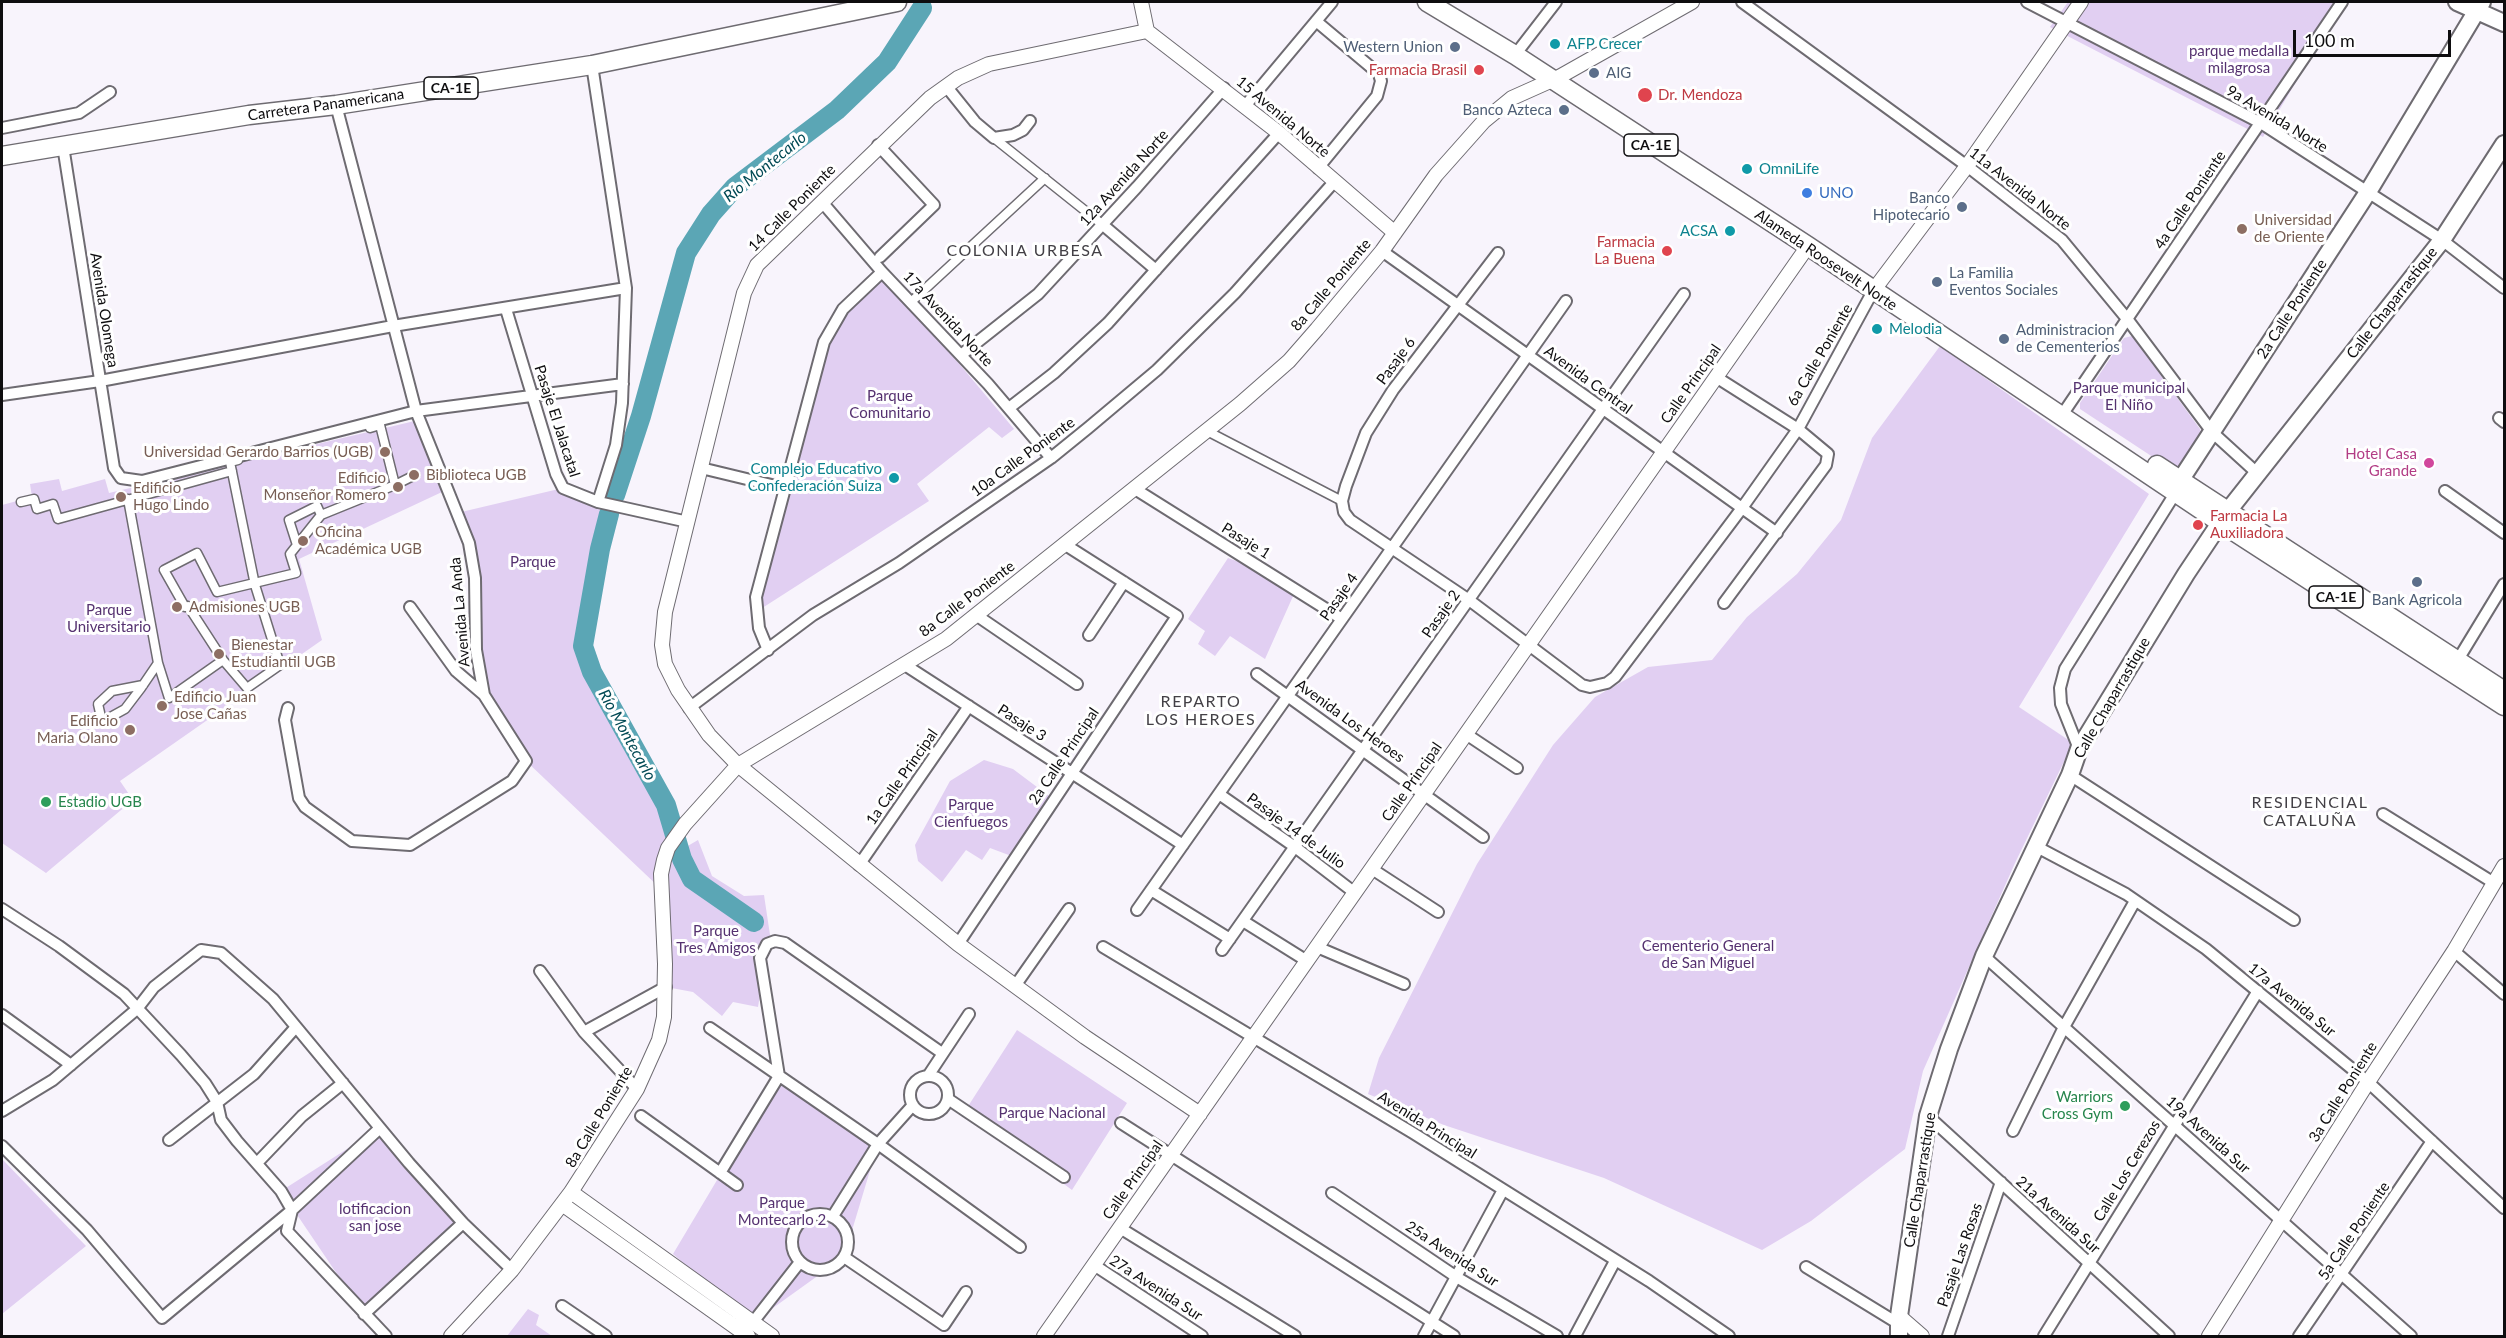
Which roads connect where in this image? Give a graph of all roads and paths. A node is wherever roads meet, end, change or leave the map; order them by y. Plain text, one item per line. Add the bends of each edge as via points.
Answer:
1 (897, 2) edge
2 (1141, 2) edge
3 (1332, 2) edge
4 (1427, 2) edge
5 (1445, 2) edge
6 (1556, 2) edge
7 (1692, 2) edge
8 (1742, 2) edge
9 (2027, 2) edge
10 (2081, 2) edge
11 (2342, 2) edge
12 (2457, 2) edge
13 (2479, 6) edge
14 (1316, 21) junction
15 (2067, 23) junction
16 (2505, 23) edge
17 (1147, 31) junction
18 (1517, 52) junction
19 (592, 65) junction
20 (1555, 79) junction
21 (946, 86) junction
22 (1224, 88) junction
23 (110, 92) dead end
24 (336, 105) junction
25 (1245, 106) junction
26 (1030, 121) dead end
27 (2261, 123) junction
28 (2, 128) edge
29 (1279, 133) junction
30 (994, 138) junction
31 (2505, 144) edge
32 (878, 145) junction
33 (63, 146) junction
34 (2, 156) edge
35 (1967, 166) junction
36 (1318, 168) junction
37 (1045, 178) junction
38 (1334, 182) junction
39 (2368, 192) junction
40 (822, 202) junction
41 (1103, 225) junction
42 (1395, 233) junction
43 (2442, 240) junction
44 (1808, 246) junction
45 (1382, 251) junction
46 (1498, 253) dead end
47 (880, 257) dead end
48 (1156, 270) junction
49 (882, 272) junction
50 (626, 288) junction
51 (1876, 288) junction
52 (2505, 288) edge
53 (1684, 294) dead end
54 (1566, 301) dead end
55 (911, 302) junction
56 (1456, 304) junction
57 (507, 309) junction
58 (2127, 320) junction
59 (393, 326) junction
60 (961, 355) junction
61 (1528, 355) junction
62 (1716, 377) junction
63 (100, 381) junction
64 (623, 384) junction
65 (2, 395) edge
66 (532, 396) junction
67 (1009, 408) junction
68 (1603, 409) junction
69 (416, 411) junction
70 (2065, 412) junction
71 (1798, 429) junction
72 (1207, 431) junction
73 (2212, 432) junction
74 (1663, 452) junction
75 (1051, 458) junction
76 (701, 468) junction
77 (232, 471) junction
78 (2258, 473) junction
79 (415, 476) dead end
80 (395, 485) junction
81 (784, 488) junction
82 (2177, 488) junction
83 (1135, 489) junction
84 (2445, 491) dead end
85 (128, 499) junction
86 (1342, 501) junction
87 (21, 502) dead end
88 (598, 502) junction
89 (1742, 508) junction
90 (321, 515) junction
91 (2225, 517) junction
92 (688, 522) junction
93 (1777, 533) junction
94 (2505, 533) edge
95 (1064, 544) junction
96 (297, 545) junction
97 (1392, 548) junction
98 (1124, 582) junction
99 (2505, 584) edge
100 (255, 585) junction
101 (1469, 600) junction
102 (1724, 603) dead end
103 (410, 607) dead end
104 (976, 615) junction
105 (1342, 619) junction
106 (1089, 635) dead end
107 (1529, 645) junction
108 (768, 650) junction
109 (223, 660) junction
110 (158, 663) junction
111 (905, 665) junction
112 (2454, 667) junction
113 (1257, 674) dead end
114 (1077, 684) dead end
115 (143, 685) junction
116 (2505, 691) edge
117 (1289, 694) junction
118 (484, 695) junction
119 (969, 706) junction
120 (2505, 706) edge
121 (288, 708) dead end
122 (689, 708) junction
123 (1466, 734) junction
124 (1364, 749) junction
125 (2079, 749) junction
126 (738, 765) junction
127 (1517, 768) dead end
128 (1071, 772) junction
129 (2070, 775) junction
130 (1424, 793) junction
131 (1219, 794) junction
132 (2383, 814) dead end
133 (1483, 837) dead end
134 (1183, 845) junction
135 (1295, 847) junction
136 (2037, 847) junction
137 (860, 865) junction
138 (2505, 866) edge
139 (1372, 868) junction
140 (2494, 883) junction
141 (1151, 890) junction
142 (1354, 893) junction
143 (2135, 901) junction
144 (2, 909) edge
145 (1070, 909) dead end
146 (1137, 910) dead end
147 (1438, 912) dead end
148 (2294, 920) dead end
149 (1243, 921) junction
150 (1230, 939) junction
151 (958, 944) junction
152 (1103, 947) dead end
153 (1317, 947) junction
154 (1222, 950) dead end
155 (2454, 951) junction
156 (1984, 956) junction
157 (1307, 961) junction
158 (540, 971) dead end
159 (1404, 984) dead end
160 (1015, 986) junction
161 (666, 987) junction
162 (2258, 991) junction
163 (2505, 994) edge
164 (137, 1009) junction
165 (969, 1014) dead end
166 (2, 1015) edge
167 (296, 1027) junction
168 (2064, 1027) junction
169 (710, 1028) dead end
170 (584, 1032) junction
171 (1254, 1036) junction
172 (942, 1053) junction
173 (71, 1065) junction
174 (779, 1076) junction
175 (928, 1076) junction
176 (2368, 1082) junction
177 (343, 1083) junction
178 (638, 1089) junction
179 (948, 1099) junction
180 (217, 1102) junction
181 (913, 1106) junction
182 (2, 1112) edge
183 (1200, 1114) junction
184 (641, 1116) dead end
185 (1928, 1116) junction
186 (1121, 1123) dead end
187 (2173, 1124) junction
188 (380, 1128) junction
189 (2013, 1131) dead end
190 (169, 1140) dead end
191 (2432, 1141) junction
192 (878, 1144) junction
193 (2, 1146) edge
194 (1170, 1156) junction
195 (257, 1163) junction
196 (720, 1173) junction
197 (1064, 1177) dead end
198 (2001, 1182) junction
199 (737, 1185) dead end
200 (1503, 1190) junction
201 (571, 1192) junction
202 (1332, 1193) dead end
203 (562, 1204) junction
204 (2505, 1208) edge
205 (291, 1210) junction
206 (833, 1216) junction
207 (2283, 1221) junction
208 (463, 1223) junction
209 (1120, 1228) junction
210 (1020, 1246) dead end
211 (844, 1257) junction
212 (1615, 1261) junction
213 (800, 1262) junction
214 (2089, 1264) junction
215 (1094, 1265) junction
216 (1806, 1267) dead end
217 (512, 1270) junction
218 (670, 1272) junction
219 (2342, 1275) junction
220 (1458, 1278) junction
221 (966, 1292) dead end
222 (562, 1306) dead end
223 (364, 1314) junction
224 (1430, 1324) junction
225 (1899, 1326) edge
226 (747, 1332) edge
227 (1185, 1332) edge
228 (1722, 1334) edge
229 (386, 1336) edge
230 (451, 1336) edge
231 (606, 1336) edge
232 (772, 1336) edge
233 (1046, 1336) edge
234 (1202, 1336) edge
235 (1295, 1336) edge
236 (1424, 1336) edge
237 (1454, 1336) edge
238 (1557, 1336) edge
239 (1575, 1336) edge
240 (1922, 1336) edge
241 (1948, 1336) edge
242 (2044, 1336) edge
243 (2169, 1336) edge
244 (2209, 1336) edge
245 (2299, 1336) edge
246 (2411, 1336) edge

1 - 19 highway, Carretera Panamericana / CA-1E
2 - 17 street
3 - 14 street
4 - 18 highway, Alameda Roosevelt Norte / CA-1E
5 - 18 highway, Alameda Roosevelt Norte / CA-1E
6 - 18 street
7 - 20 street, 8a Calle Poniente
8 - 35 street, 11a Avenida Norte
9 - 15 street, 9a Avenida Norte
10 - 15 street, 6a Calle Poniente
11 - 27 street, 4a Calle Poniente
12 - 13 main road
13 - 16 main road
13 - 39 main road, 2a Calle Poniente
14 - 25 street
14 - 36 street via 1381,81 1377,96
15 - 27 street, 9a Avenida Norte
15 - 35 street, 6a Calle Poniente
17 - 21 street, 14 Calle Poniente via 989,64
17 - 22 street, 15 Avenida Norte
18 - 20 highway, Alameda Roosevelt Norte / CA-1E
19 - 24 highway, Carretera Panamericana / CA-1E
19 - 50 street
20 - 42 street, 8a Calle Poniente via 1512,98 1484,121 1436,175
20 - 44 highway, Alameda Roosevelt Norte / CA-1E
20 - 51 highway, Alameda Roosevelt Norte / CA-1E via 1682,154
21 - 30 street via 975,122
21 - 32 street, 14 Calle Poniente
22 - 25 street, 15 Avenida Norte
22 - 41 street, 12a Avenida Norte
23 - 28 street via 79,113
24 - 33 highway, Carretera Panamericana / CA-1E
24 - 59 street, Avenida La Anda
25 - 29 street, 15 Avenida Norte
26 - 30 street via 1013,135
27 - 39 street, 9a Avenida Norte
27 - 58 street, 4a Calle Poniente
29 - 36 street, 15 Avenida Norte
29 - 48 street
30 - 37 street
31 - 43 main road, Calle Chaparrastique
32 - 40 street, 14 Calle Poniente
32 - 47 street via 934,205
33 - 34 highway, Carretera Panamericana / CA-1E
33 - 63 street, Avenida Olomega
35 - 51 street, 6a Calle Poniente
35 - 58 street, 11a Avenida Norte via 2061,240
36 - 38 street, 15 Avenida Norte
37 - 41 street
37 - 55 street
38 - 42 street, 15 Avenida Norte
38 - 75 street, 10a Calle Poniente via 1235,293 1165,362
39 - 43 street, 9a Avenida Norte
39 - 73 main road, 2a Calle Poniente
40 - 49 street, 17a Avenida Norte
40 - 76 street, 14 Calle Poniente via 770,250 749,277
41 - 48 street
41 - 60 street, 12a Avenida Norte via 1038,294
42 - 45 street, 8a Calle Poniente
43 - 52 street, 9a Avenida Norte
43 - 78 main road, Calle Chaparrastique
44 - 51 highway, Alameda Roosevelt Norte / CA-1E
44 - 62 street, Calle Principal
45 - 56 street, Avenida Central
45 - 72 street, 8a Calle Poniente via 1289,361
46 - 56 street, Pasaje 6
48 - 67 street via 1108,323
49 - 55 street, 17a Avenida Norte
49 - 81 street via 843,309 824,342
50 - 57 street
50 - 64 street
51 - 70 highway, Alameda Roosevelt Norte / CA-1E
51 - 71 street, 6a Calle Poniente
53 - 68 street, Pasaje 2
54 - 61 street, Pasaje 4
55 - 60 street, 17a Avenida Norte
56 - 61 street, Avenida Central
56 - 86 street, Pasaje 6 via 1366,433
57 - 59 street
57 - 66 street, Pasaje El Jalacatal
58 - 70 street, 4a Calle Poniente
58 - 73 street, 11a Avenida Norte
59 - 63 street
59 - 69 street, Avenida La Anda
60 - 67 street, 17a Avenida Norte
61 - 68 street, Avenida Central
61 - 97 street, Pasaje 4
62 - 71 street
62 - 74 street, Calle Principal
63 - 65 street
63 - 69 street, Avenida Olomega via 114,468 121,478 142,481
64 - 66 street
64 - 88 street via 616,445
66 - 69 street
66 - 88 street, Pasaje El Jalacatal via 563,488
67 - 75 street, 17a Avenida Norte
68 - 74 street, Avenida Central
68 - 101 street, Pasaje 2
69 - 118 street, Avenida La Anda via 469,543 475,578 476,650
70 - 82 highway, Alameda Roosevelt Norte / CA-1E
71 - 89 street, 6a Calle Poniente
71 - 93 street via 1824,448 1828,459
72 - 83 street, 8a Calle Poniente
72 - 86 street
73 - 78 street, 11a Avenida Norte
73 - 82 main road, 2a Calle Poniente
74 - 89 street, Avenida Central
74 - 107 street, Calle Principal
75 - 108 street, 10a Calle Poniente via 899,563 813,615
76 - 81 street
76 - 92 street, 14 Calle Poniente
77 - 80 street via 231,462 380,425
77 - 85 street
77 - 100 street
78 - 91 main road, Calle Chaparrastique
79 - 80 street
80 - 90 street
81 - 108 street via 756,597 759,628
82 - 91 highway, Alameda Roosevelt Norte / CA-1E
82 - 125 street, 2a Calle Poniente via 2065,669 2061,704
83 - 95 street, 8a Calle Poniente
83 - 105 street, Pasaje 1
84 - 94 street
85 - 87 street via 58,519 53,504 37,509 34,499
85 - 110 street
86 - 97 street via 1350,520
88 - 92 street, Pasaje El Jalacatal
89 - 93 street, Avenida Central
89 - 107 street, 6a Calle Poniente via 1615,677 1598,687 1582,685
90 - 96 street
90 - 96 street via 317,506 289,520
91 - 112 highway, CA-1E
91 - 125 main road, Calle Chaparrastique
92 - 122 street, 14 Calle Poniente via 662,628 665,664
93 - 102 street
95 - 98 street
95 - 104 street, 8a Calle Poniente
96 - 100 street via 290,554 296,573
97 - 101 street
97 - 105 street, Pasaje 4
98 - 106 street
98 - 128 street, 2a Calle Principal via 1177,616
99 - 112 street
100 - 109 street via 280,665 247,688
100 - 109 street via 217,592 197,553 164,570
101 - 107 street
101 - 124 street, Pasaje 2
103 - 118 street via 456,671
104 - 111 street, 8a Calle Poniente
104 - 114 street
105 - 117 street, Pasaje 4
107 - 123 street, Calle Principal
108 - 122 street, 10a Calle Poniente
109 - 110 street via 169,698
110 - 115 street
111 - 119 street, Pasaje 3
111 - 126 street, 8a Calle Poniente
112 - 116 highway, CA-1E
112 - 120 highway, CA-1E
113 - 117 street, Avenida Los Heroes
115 - 115 street via 125,709 105,720 101,717 98,704 112,691
117 - 124 street, Avenida Los Heroes
117 - 131 street, Pasaje 4
118 - 121 street, Avenida La Anda via 526,760 512,781 410,845 352,841 305,807 299,798 285,720
119 - 128 street, Pasaje 3
119 - 137 street, 1a Calle Principal
122 - 126 street
123 - 127 street
123 - 130 street, Calle Principal
124 - 130 street, Avenida Los Heroes
124 - 135 street, Pasaje 2
125 - 129 main road, Calle Chaparrastique
126 - 137 street
126 - 161 street, 8a Calle Poniente via 668,848 661,874
128 - 134 street, Pasaje 3
128 - 151 street, 2a Calle Principal
129 - 136 main road, Calle Chaparrastique
129 - 148 street
130 - 133 street, Avenida Los Heroes
130 - 139 street, Calle Principal
131 - 134 street, Pasaje 4
131 - 135 street, Pasaje 14 de Julio
132 - 140 street
134 - 141 street, Pasaje 4
135 - 142 street, Pasaje 14 de Julio
135 - 149 street, Pasaje 2
136 - 143 street, 17a Avenida Sur
136 - 156 main road, Calle Chaparrastique
137 - 151 street
138 - 140 street, 3a Calle Poniente
139 - 142 street, Calle Principal
139 - 147 street
140 - 155 street, 3a Calle Poniente
141 - 146 street, Pasaje 4
141 - 150 street
142 - 153 street, Calle Principal
143 - 162 street, 17a Avenida Sur via 2206,949
143 - 168 street
144 - 164 street via 124,994
145 - 160 street
149 - 150 street, Pasaje 2
149 - 157 street
150 - 154 street, Pasaje 2
151 - 160 street
152 - 171 street, Avenida Principal
153 - 157 street, Calle Principal
153 - 159 street
155 - 163 street
155 - 176 street, 3a Calle Poniente
156 - 168 street, 19a Avenida Sur
156 - 185 main road, Calle Chaparrastique via 1948,1049
157 - 171 street, Calle Principal
158 - 170 street
160 - 183 street
161 - 170 street
161 - 178 street, 8a Calle Poniente via 659,1040
162 - 176 street, 17a Avenida Sur
162 - 187 street, Calle Los Cerezos
164 - 167 street via 154,987 201,950 221,953 273,999
164 - 173 street
164 - 180 street via 205,1083
165 - 172 street
166 - 173 street
167 - 177 street
167 - 180 street via 254,1074
168 - 187 street, 19a Avenida Sur
168 - 189 street
169 - 174 street
170 - 178 street
171 - 183 street, Calle Principal
171 - 200 street, Avenida Principal
172 - 174 street via 785,943 775,941 767,944 760,957
172 - 175 street
173 - 182 street
174 - 192 street
174 - 196 street
175 - 179 street via 940,1079 947,1088
175 - 181 street via 914,1083
176 - 191 street, 17a Avenida Sur
176 - 207 street, 3a Calle Poniente
177 - 188 street
177 - 195 street via 302,1116
178 - 201 street, 8a Calle Poniente
179 - 181 street via 943,1109 933,1114 922,1113
179 - 197 street
180 - 190 street
180 - 195 street via 221,1120
181 - 192 street
183 - 194 street, Calle Principal
184 - 196 street
185 - 198 street, 21a Avenida Sur
185 - 225 main road, Calle Chaparrastique
186 - 194 street
187 - 207 street, 19a Avenida Sur
187 - 214 street, Calle Los Cerezos
188 - 205 street
188 - 208 street
191 - 204 street, 17a Avenida Sur
191 - 219 street, 5a Calle Poniente
192 - 206 street
192 - 210 street
193 - 205 street via 87,1230 162,1318
194 - 209 street, Calle Principal
194 - 224 street
195 - 205 street via 281,1191
196 - 199 street
198 - 214 street, 21a Avenida Sur
198 - 241 street, Pasaje Las Rosas
200 - 212 street, Avenida Principal
200 - 220 street
201 - 203 street, 8a Calle Poniente
201 - 218 street
202 - 220 street, 25a Avenida Sur
203 - 217 street, 8a Calle Poniente
203 - 218 street
205 - 223 street via 287,1231
206 - 211 street via 846,1230 848,1248
206 - 213 street via 816,1214 800,1222 792,1246
207 - 219 street, 19a Avenida Sur
207 - 244 street, 3a Calle Poniente
208 - 217 street
208 - 223 street
209 - 215 street, Calle Principal
209 - 235 street
211 - 213 street via 823,1270
211 - 221 street via 944,1325
212 - 228 street, Avenida Principal
212 - 239 street
213 - 226 street
214 - 242 street, Calle Los Cerezos
214 - 243 street, 21a Avenida Sur
215 - 227 street, 27a Avenida Sur
215 - 233 street, Calle Principal
216 - 225 street
217 - 230 street, 8a Calle Poniente
218 - 226 street
219 - 245 street, 5a Calle Poniente
219 - 246 street, 19a Avenida Sur
220 - 224 street
220 - 238 street, 25a Avenida Sur
222 - 231 street
223 - 229 street
224 - 236 street
224 - 237 street
225 - 240 street
226 - 232 street
227 - 234 street, 27a Avenida Sur

